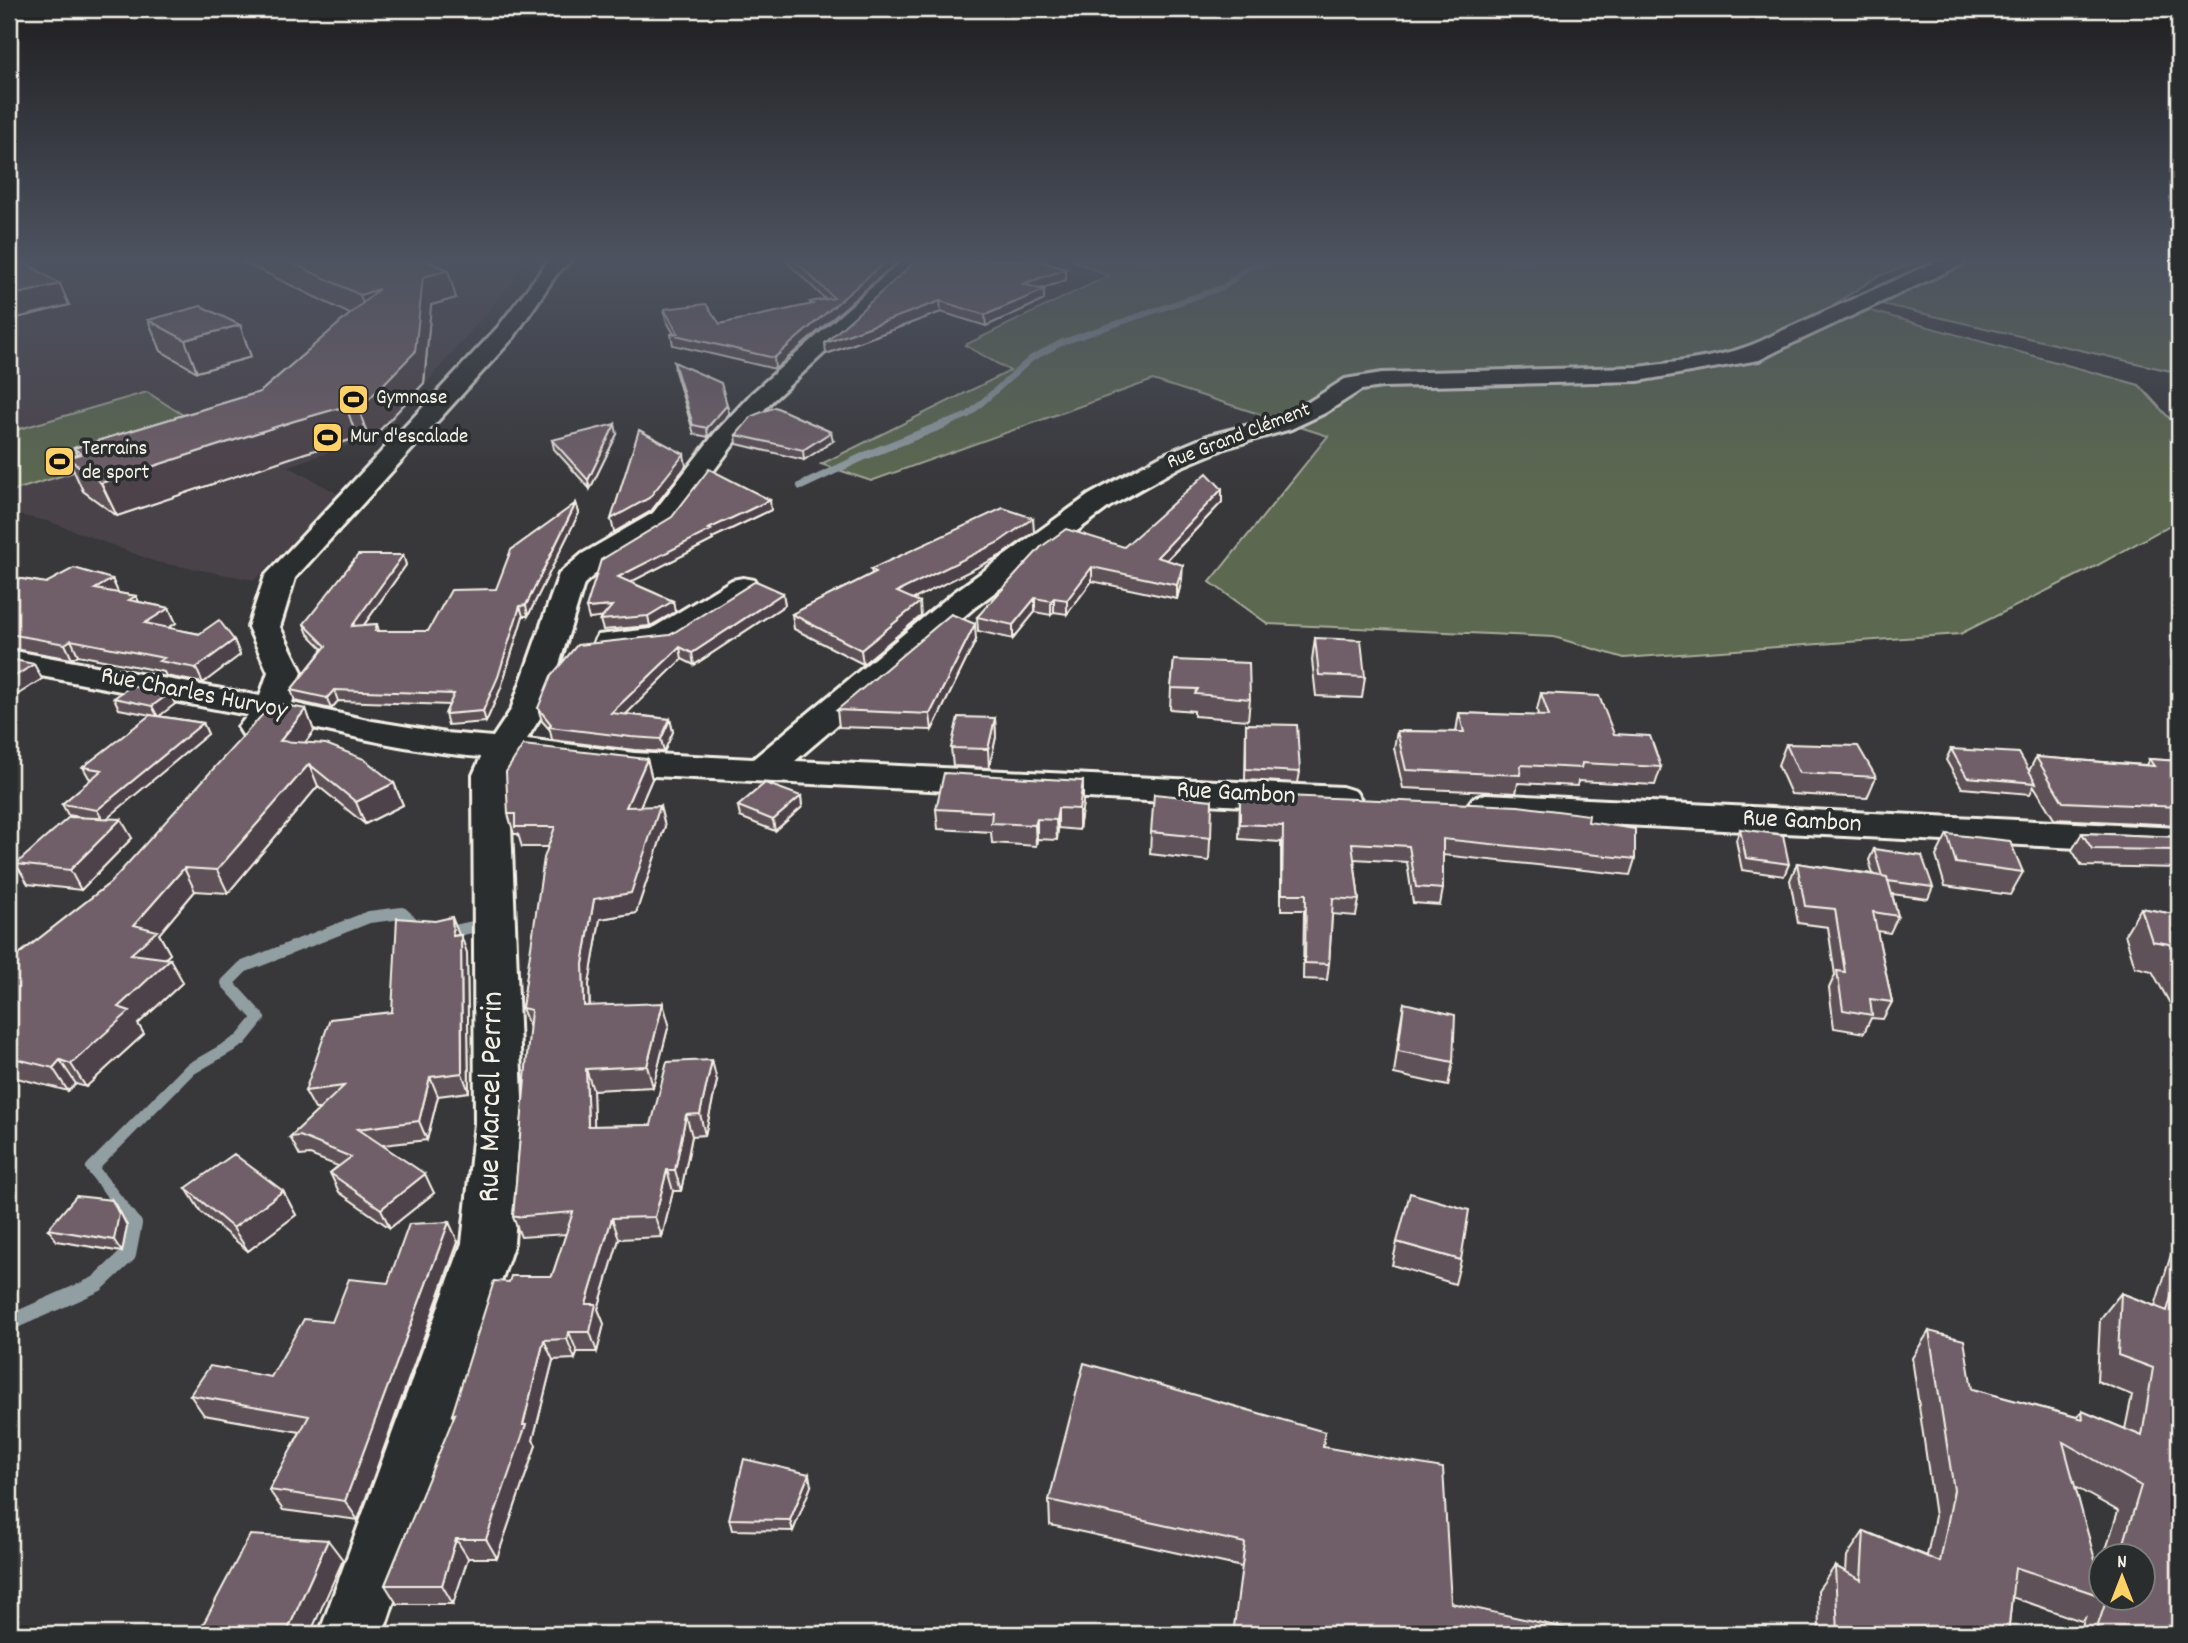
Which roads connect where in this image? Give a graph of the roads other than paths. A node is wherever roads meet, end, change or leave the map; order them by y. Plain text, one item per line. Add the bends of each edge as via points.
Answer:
1 (502, 337) edge
2 (829, 337) edge
3 (1787, 337) edge
4 (743, 587) edge
5 (549, 648) junction
6 (9, 660) edge
7 (273, 709) junction
8 (503, 749) junction
9 (235, 750) edge
10 (763, 769) junction
11 (1376, 801) edge
12 (1446, 804) edge
13 (2179, 841) edge
14 (351, 1634) edge

1 - 7 street via 280,576 264,627 285,673
2 - 5 street, Rue Marcel Perrin via 761,398 663,519 593,560 570,581
3 - 10 street, Rue Grand Clément via 1759,352 1638,374 1354,384 1282,424 1183,456 1099,501 964,600
4 - 5 street via 659,638
5 - 8 street, Rue Marcel Perrin via 528,710
6 - 7 street, Rue Charles Hurvoy
7 - 8 street, Rue Charles Hurvoy via 366,731
7 - 9 street
8 - 10 street, Rue Gambon via 634,764
8 - 14 street, Rue Marcel Perrin via 491,775 499,1124 488,1243
10 - 11 street, Rue Gambon
12 - 13 street, Rue Gambon

